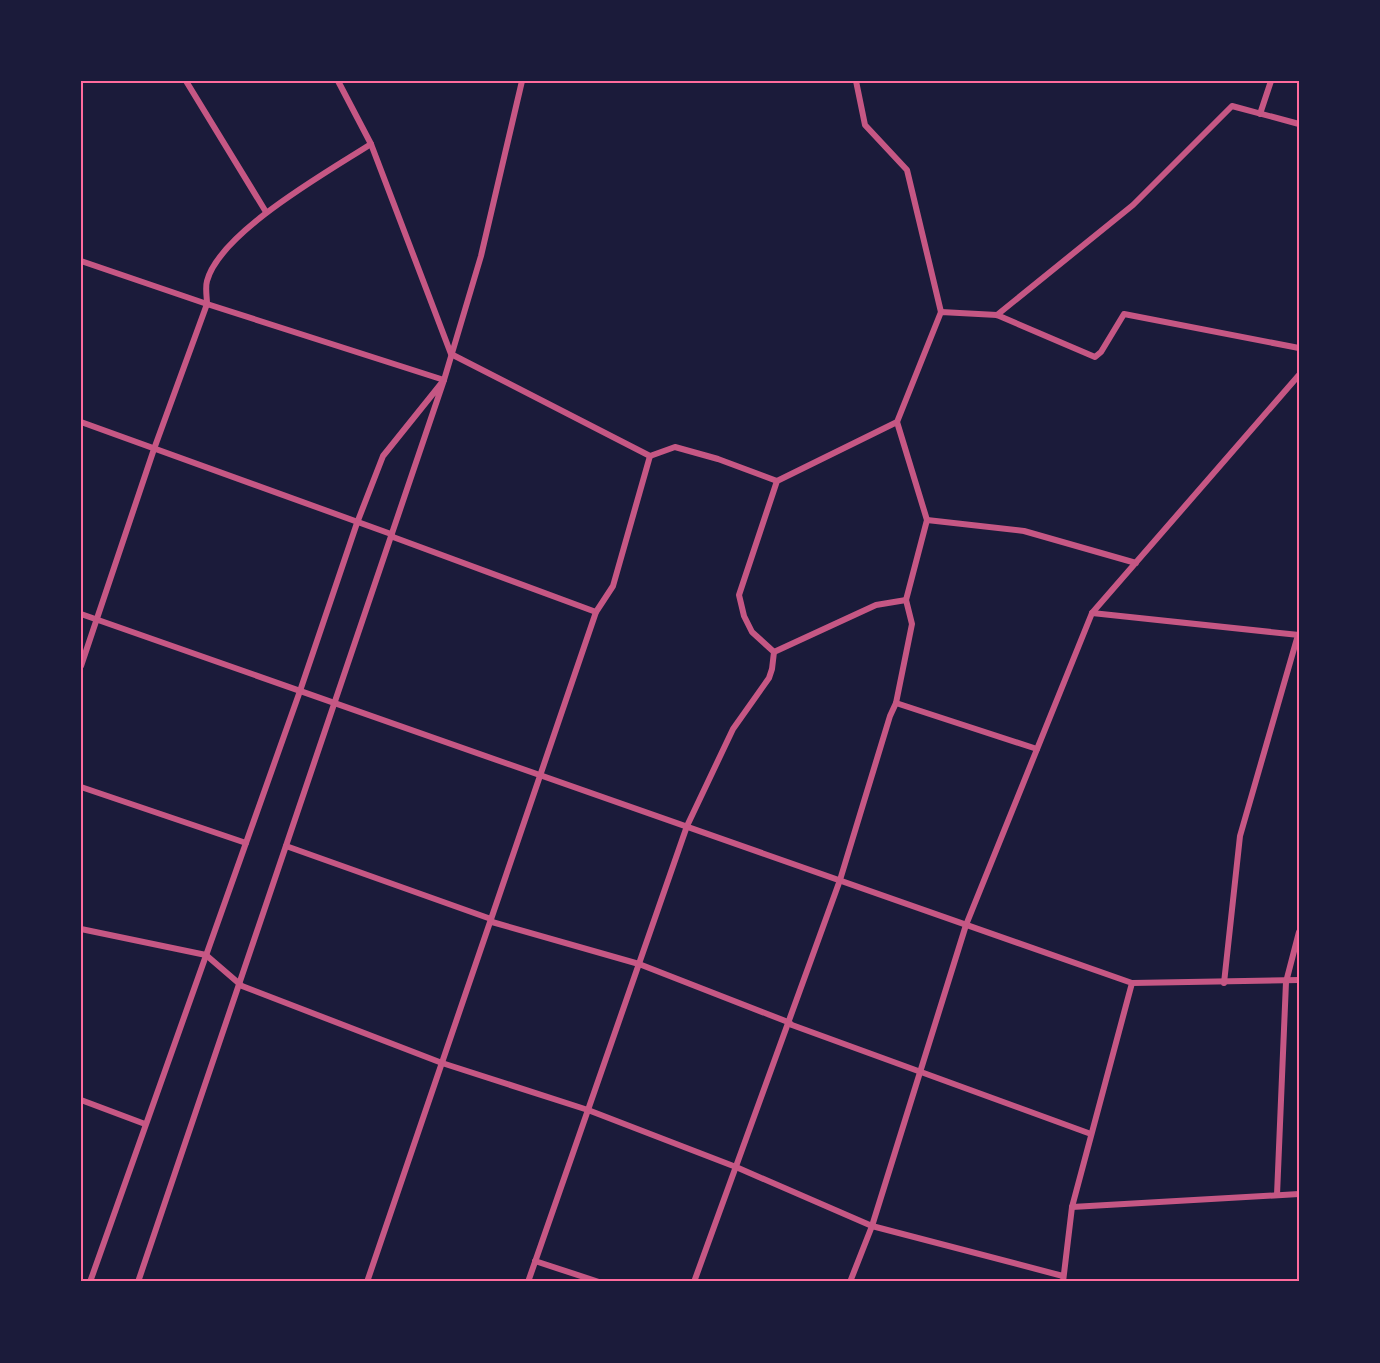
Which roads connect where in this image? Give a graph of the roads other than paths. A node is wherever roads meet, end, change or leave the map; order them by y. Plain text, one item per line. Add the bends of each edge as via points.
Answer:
1 (186, 81) edge
2 (338, 81) edge
3 (522, 81) edge
4 (856, 81) edge
5 (1271, 81) edge
6 (1260, 114) junction
7 (1299, 124) edge
8 (371, 144) junction
9 (266, 212) junction
10 (81, 261) edge
11 (207, 304) junction
12 (941, 312) junction
13 (997, 315) junction
14 (1299, 348) edge
15 (451, 354) junction
16 (1299, 375) edge
17 (444, 380) junction
18 (81, 422) edge
19 (897, 422) junction
20 (154, 450) junction
21 (650, 456) junction
22 (777, 480) junction
23 (927, 520) junction
24 (357, 523) junction
25 (391, 534) junction
26 (1136, 563) junction
27 (906, 600) junction
28 (596, 612) junction
29 (1092, 613) junction
30 (81, 614) edge
31 (96, 619) junction
32 (1299, 635) edge
33 (774, 652) junction
34 (81, 666) edge
35 (300, 691) junction
36 (335, 703) junction
37 (896, 703) junction
38 (1037, 749) junction
39 (540, 775) junction
40 (81, 787) edge
41 (687, 826) junction
42 (246, 843) junction
43 (286, 846) junction
44 (840, 880) junction
45 (491, 919) junction
46 (966, 925) junction
47 (81, 930) edge
48 (1299, 932) edge
49 (206, 956) junction
50 (639, 964) junction
51 (1299, 980) edge
52 (1224, 982) junction
53 (1286, 982) junction
54 (240, 983) junction
55 (1132, 983) junction
56 (788, 1022) junction
57 (442, 1063) junction
58 (920, 1071) junction
59 (81, 1100) edge
60 (588, 1110) junction
61 (145, 1124) junction
62 (1091, 1134) junction
63 (736, 1167) junction
64 (1299, 1194) edge
65 (1277, 1195) junction
66 (1072, 1207) junction
67 (872, 1226) junction
68 (535, 1261) junction
69 (1063, 1279) edge
70 (90, 1282) edge
71 (138, 1282) edge
72 (367, 1282) edge
73 (528, 1282) edge
74 (598, 1282) edge
75 (694, 1282) edge
76 (850, 1282) edge

1 - 9 street
2 - 8 street
3 - 15 street via 482,256
4 - 12 street via 865,125 907,170
5 - 6 street
6 - 7 street
6 - 13 street via 1232,106 1132,206
8 - 9 street
8 - 15 street
9 - 11 street via 218,258 206,282
10 - 11 street
11 - 17 street
11 - 20 street
12 - 13 street
12 - 19 street
13 - 14 street via 1095,357 1124,314
15 - 17 street
15 - 21 street
16 - 26 street
17 - 24 street via 382,456
17 - 25 street
18 - 20 street
19 - 22 street
19 - 23 street
20 - 24 street
20 - 31 street
21 - 22 street via 675,447
21 - 28 street via 613,585
22 - 33 street via 739,595 752,632
23 - 26 street via 1024,531
23 - 27 street
24 - 25 street
24 - 35 street
25 - 28 street
25 - 36 street
26 - 29 street
27 - 33 street via 876,605
27 - 37 street via 912,624
28 - 39 street
29 - 32 street
29 - 38 street
30 - 31 street
31 - 34 street
31 - 35 street
32 - 52 street via 1240,836
33 - 41 street via 769,678 733,729
35 - 36 street
35 - 42 street
36 - 39 street
36 - 43 street
37 - 38 street
37 - 44 street
38 - 46 street
39 - 41 street
39 - 45 street
40 - 42 street
41 - 44 street
41 - 50 street
42 - 49 street
43 - 45 street
43 - 54 street
44 - 46 street
44 - 56 street
45 - 50 street
45 - 57 street
46 - 55 street
46 - 58 street
47 - 49 street
48 - 53 street
49 - 54 street
49 - 61 street
50 - 56 street
50 - 60 street
51 - 53 street
52 - 53 street
52 - 55 street
53 - 65 street
54 - 57 street
54 - 71 street
55 - 62 street
56 - 58 street
56 - 63 street
57 - 60 street
57 - 72 street
58 - 62 street
58 - 67 street
59 - 61 street
60 - 63 street
60 - 68 street
61 - 70 street
62 - 66 street
63 - 67 street
63 - 75 street
64 - 65 street
65 - 66 street
66 - 69 street
67 - 69 street
67 - 76 street
68 - 73 street
68 - 74 street

